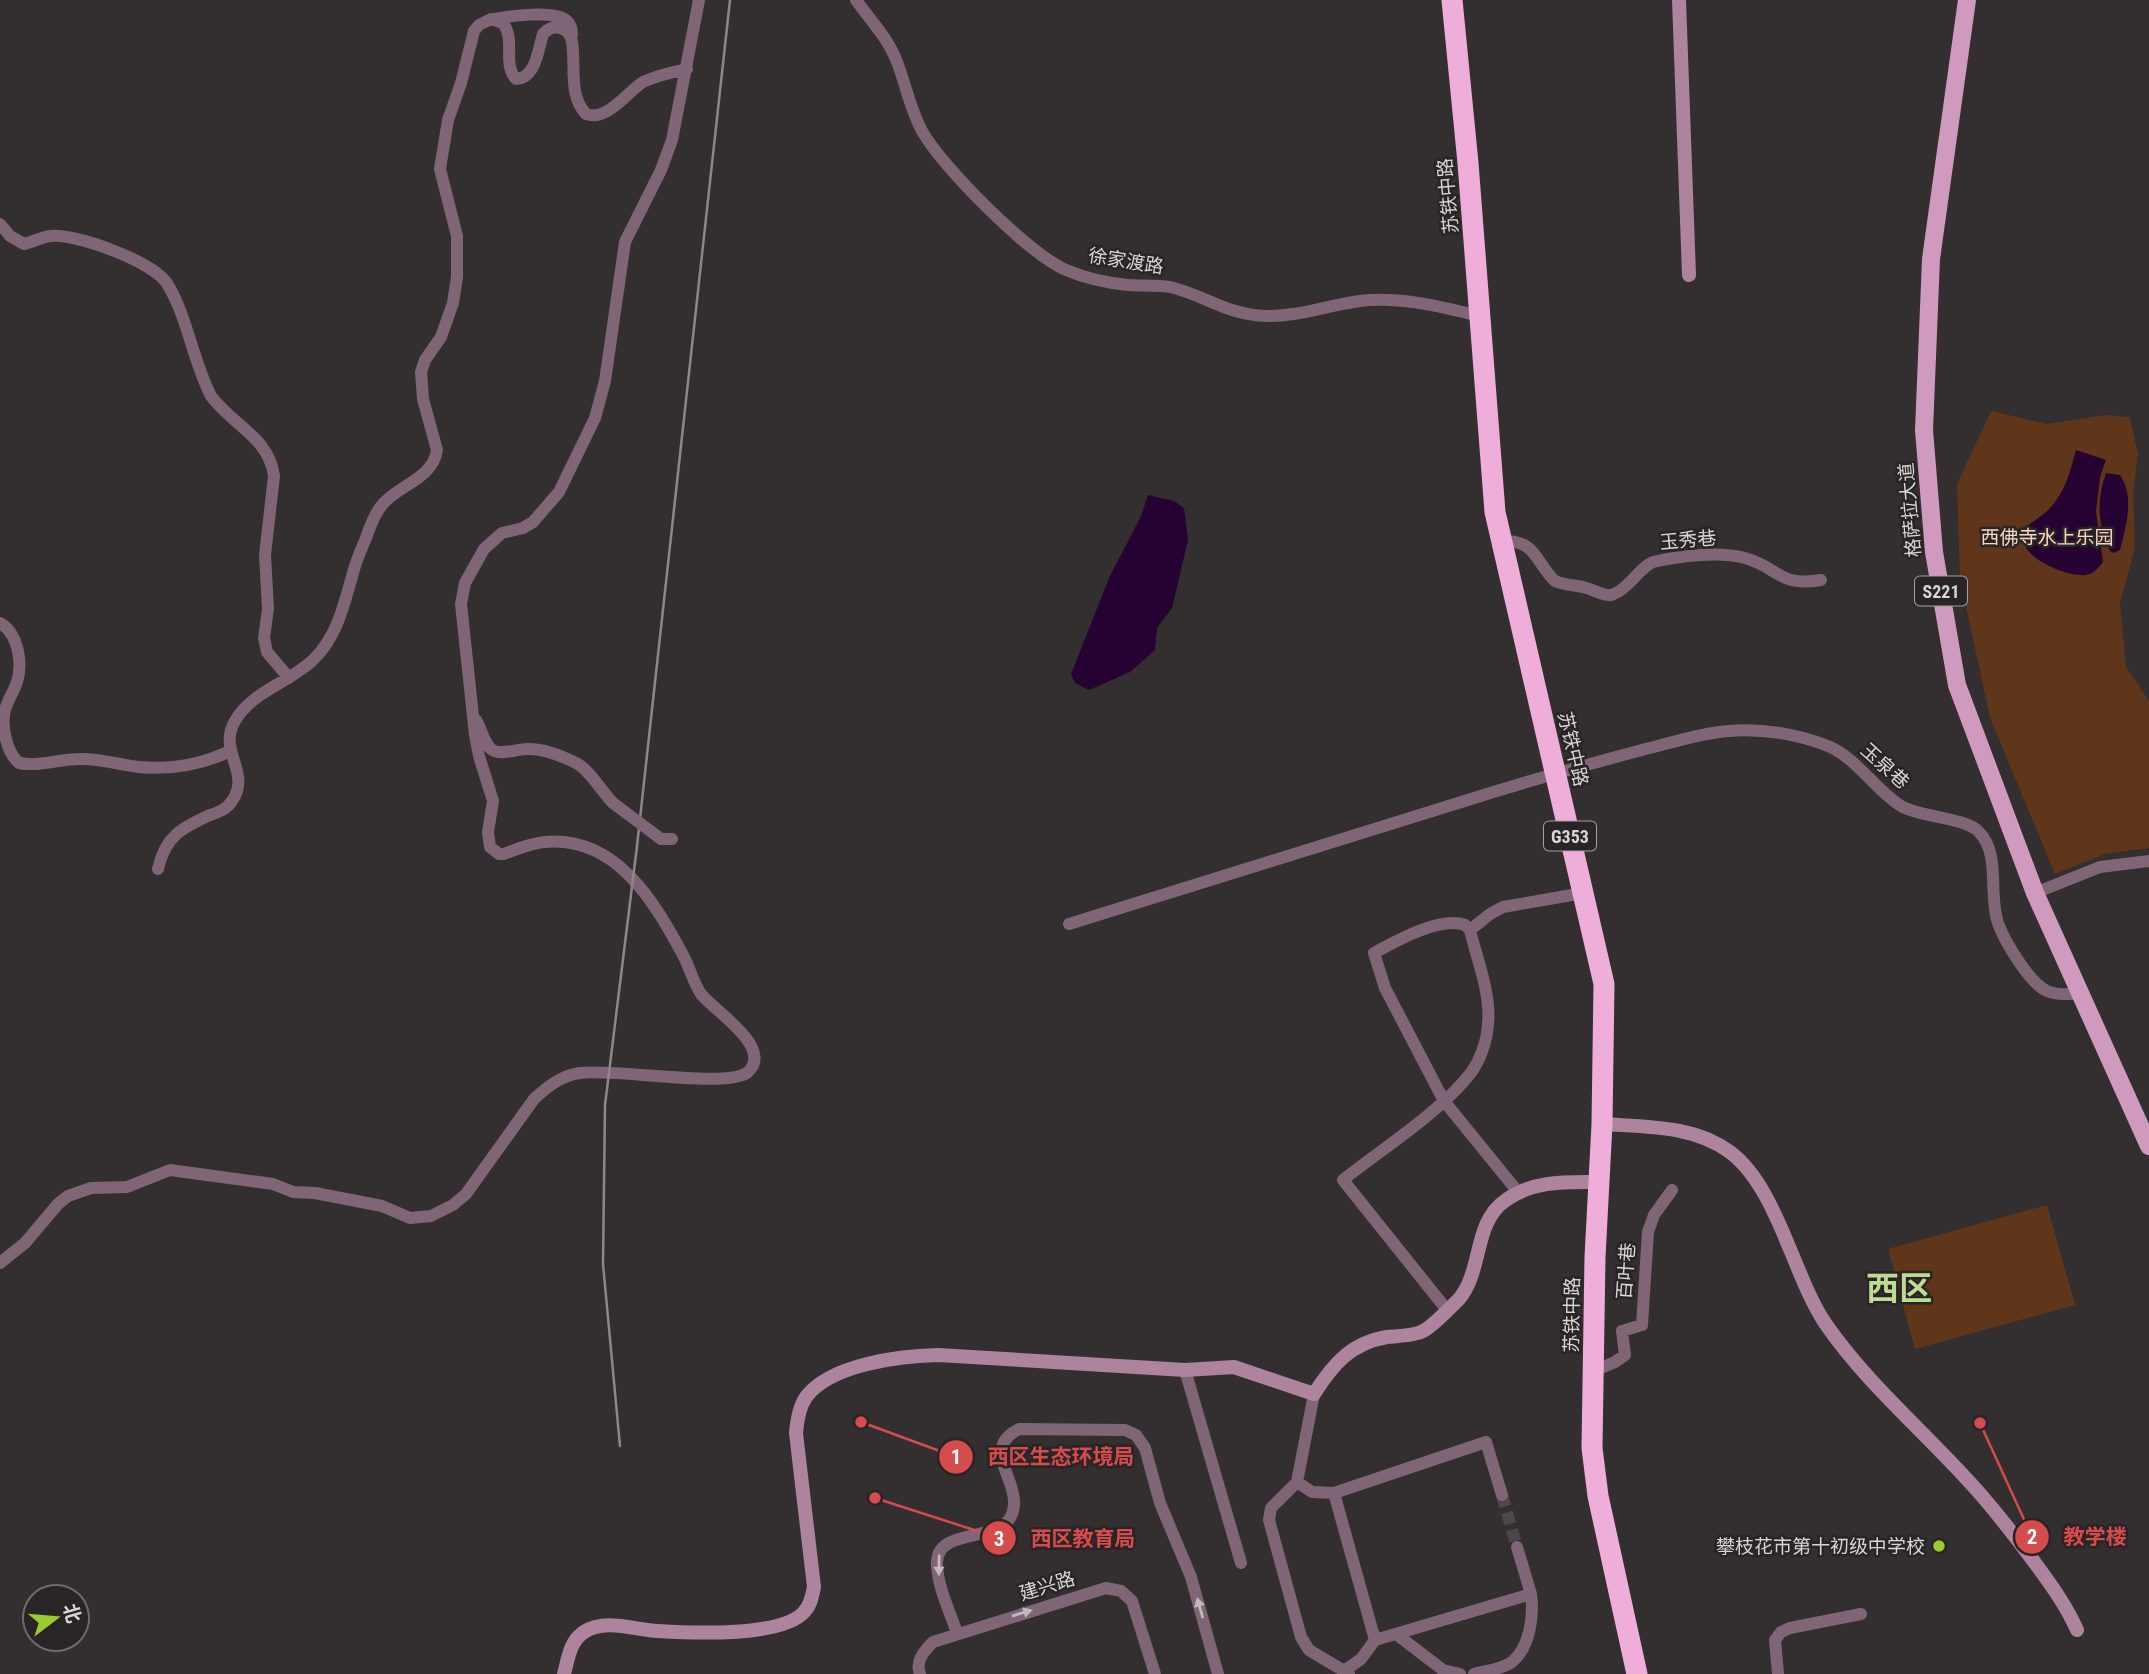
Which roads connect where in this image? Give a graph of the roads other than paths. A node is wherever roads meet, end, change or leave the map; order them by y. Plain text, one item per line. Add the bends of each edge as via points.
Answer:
1 (699, 0) edge
2 (856, 0) edge
3 (1452, 0) edge
4 (1679, 0) edge
5 (1967, 0) edge
6 (491, 19) junction
7 (572, 43) junction
8 (687, 69) junction
9 (0, 224) edge
10 (1689, 275) dead end
11 (1480, 316) junction
12 (1502, 541) junction
13 (1821, 580) dead end
14 (0, 623) edge
15 (289, 678) junction
16 (471, 706) junction
17 (230, 751) junction
18 (1555, 773) junction
19 (666, 839) dead end
20 (2149, 861) edge
21 (158, 869) dead end
22 (1583, 893) junction
23 (2035, 893) junction
24 (1069, 924) dead end
25 (1469, 930) junction
26 (2079, 993) junction
27 (1444, 1101) junction
28 (1602, 1124) junction
29 (2149, 1146) edge
30 (1598, 1182) junction
31 (1672, 1190) dead end
32 (1518, 1192) junction
33 (0, 1263) edge
34 (1447, 1310) junction
35 (1185, 1370) junction
36 (1594, 1371) junction
37 (1314, 1394) junction
38 (1297, 1482) junction
39 (1334, 1493) junction
40 (1502, 1495) tunnel mouth
41 (1517, 1547) tunnel mouth
42 (1241, 1563) dead end
43 (1531, 1594) junction
44 (1861, 1614) dead end
45 (2077, 1630) dead end
46 (957, 1633) junction
47 (1396, 1634) junction
48 (1375, 1640) junction
49 (1346, 1673) edge
50 (564, 1674) edge
51 (920, 1674) edge
52 (1155, 1674) edge
53 (1218, 1674) edge
54 (1460, 1674) edge
55 (1474, 1674) edge
56 (1637, 1674) edge
57 (1779, 1674) edge

1 - 8 street
2 - 11 street, 徐家渡路 via 885,36 910,105 936,152 1023,240 1064,269 1124,285 1170,287 1249,315 1393,300
3 - 11 highway, 苏铁中路 / G353
4 - 10 street
5 - 23 main road, 格萨拉大道 / S221 via 1931,259 1924,430 1934,552 1957,685
6 - 7 street via 555,16 565,19 572,29
6 - 7 street via 508,28 511,70 516,79 531,72 547,29 566,30
6 - 15 street via 479,25 470,41 442,149 440,169 457,236 457,277 448,321 421,372 436,457 421,477 382,505 327,643
7 - 8 street via 578,102 592,116 606,111 642,83
8 - 16 street via 672,140 625,242 605,381 595,418 552,500 533,522 490,542 465,583 461,604
9 - 15 street via 24,244 61,236 108,248 151,268 167,283 211,396 262,445 273,466 264,638 268,652
11 - 12 highway, 苏铁中路 / G353 via 1495,512
12 - 13 street, 玉秀巷 via 1530,547 1555,582 1599,595 1615,593 1653,562 1714,555 1746,559 1796,583
12 - 18 highway, 苏铁中路 / G353
14 - 17 street via 9,630 19,664 4,720 9,747 19,763 80,758 140,767 185,766
15 - 17 street via 261,694 235,720
16 - 19 street, bridge via 493,751 540,750 578,763 613,803
16 - 33 street via 493,801 490,847 504,854 543,842 575,844 599,851 621,866 657,909 700,992 748,1039 754,1063 748,1072 727,1079 624,1072 563,1078 534,1099 466,1194 431,1216 410,1218 382,1206 293,1192 273,1184 170,1170 128,1187 91,1188 68,1196
17 - 21 street via 238,772 236,796 221,811 176,833 167,842
18 - 22 highway, 苏铁中路 / G353
18 - 24 street, 玉泉巷
18 - 26 street, 玉泉巷 via 1731,730 1785,734 1830,747 1848,757 1903,807 1978,831 1991,855 1997,922 2010,950 2034,983 2048,992
20 - 23 street via 2100,867
22 - 25 street via 1503,908
22 - 28 highway, 苏铁中路 / G353 via 1604,984
23 - 26 main road, 格萨拉大道 / S221
25 - 27 street via 1488,1001 1488,1025 1471,1072
25 - 27 street via 1447,922 1374,953 1385,988
26 - 29 main road, 格萨拉大道 / S221
27 - 32 street
27 - 34 street via 1343,1180
28 - 30 highway, 苏铁中路 / G353
28 - 45 street via 1702,1136 1731,1153 1754,1177 1819,1314 1839,1343 1982,1496 2066,1606
30 - 32 street via 1557,1182
30 - 36 highway, 苏铁中路 / G353
31 - 36 street, 百叶巷 via 1648,1232 1642,1325 1622,1331 1625,1355
32 - 34 street via 1490,1217 1469,1280
34 - 37 street via 1423,1331 1381,1338 1352,1350 1328,1371
35 - 37 street via 1234,1367
35 - 42 street
35 - 50 street via 938,1355 880,1362 830,1378 805,1398 796,1433 814,1587 805,1612 785,1624 755,1630 657,1632 599,1626 575,1639
36 - 56 highway, 苏铁中路 / G353 via 1592,1448 1598,1496
37 - 38 street
38 - 39 street via 1312,1492
38 - 49 street via 1271,1508 1269,1520 1301,1637 1309,1650
39 - 40 street via 1486,1442
39 - 48 street
41 - 43 street
43 - 47 street
43 - 55 street via 1534,1614 1511,1664
44 - 57 street via 1780,1632 1774,1651
46 - 51 street, 建兴路 via 933,1642 922,1653
46 -> 52 street, 建兴路 via 1106,1588 1121,1591 1132,1601
53 -> 46 street via 1191,1577 1160,1503 1145,1448 1125,1430 1019,1429 1007,1435 1001,1447 1002,1461 1014,1499 1008,1521 949,1542 939,1550 938,1575
47 - 48 street
47 - 54 street via 1443,1670
48 - 49 street

